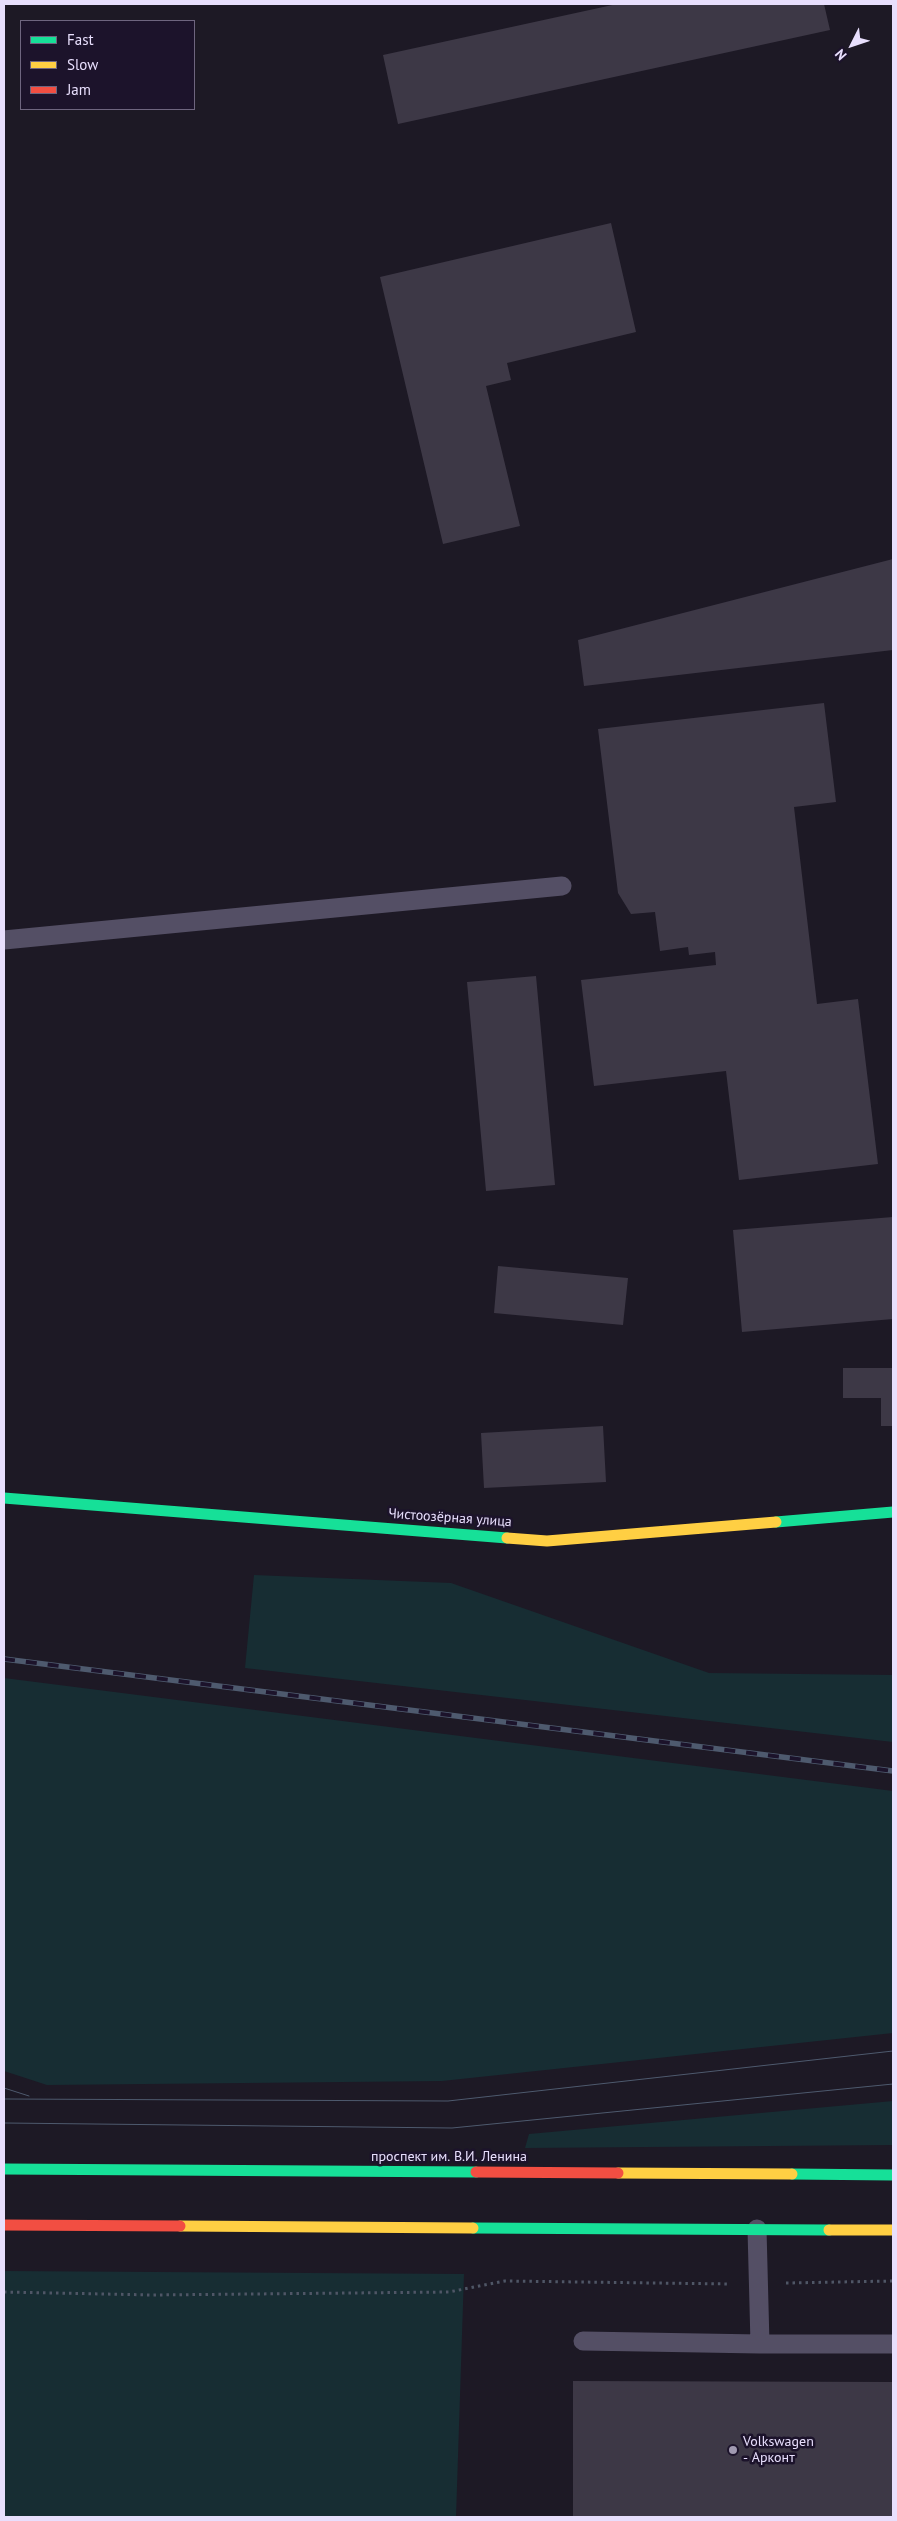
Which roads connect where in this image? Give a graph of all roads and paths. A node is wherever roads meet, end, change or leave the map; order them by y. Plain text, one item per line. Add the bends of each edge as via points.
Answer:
1 (562, 886) dead end
2 (4, 940) edge
3 (4, 1498) edge
4 (893, 1512) edge
5 (4, 2169) edge
6 (893, 2175) edge
7 (4, 2225) edge
8 (757, 2229) junction
9 (893, 2230) edge
10 (893, 2280) edge
11 (758, 2284) junction
12 (4, 2292) edge
13 (583, 2341) dead end
14 (760, 2344) junction
15 (893, 2344) edge

1 - 2 lane
3 - 4 main road, Чистоозёрная улица via 547,1540
5 - 6 main road, проспект им. В.И. Ленина
7 - 8 main road
8 - 9 main road
8 - 11 lane
10 - 11 path
11 - 12 path via 505,2281 449,2292 163,2295
11 - 14 lane
13 - 14 lane
14 - 15 lane

